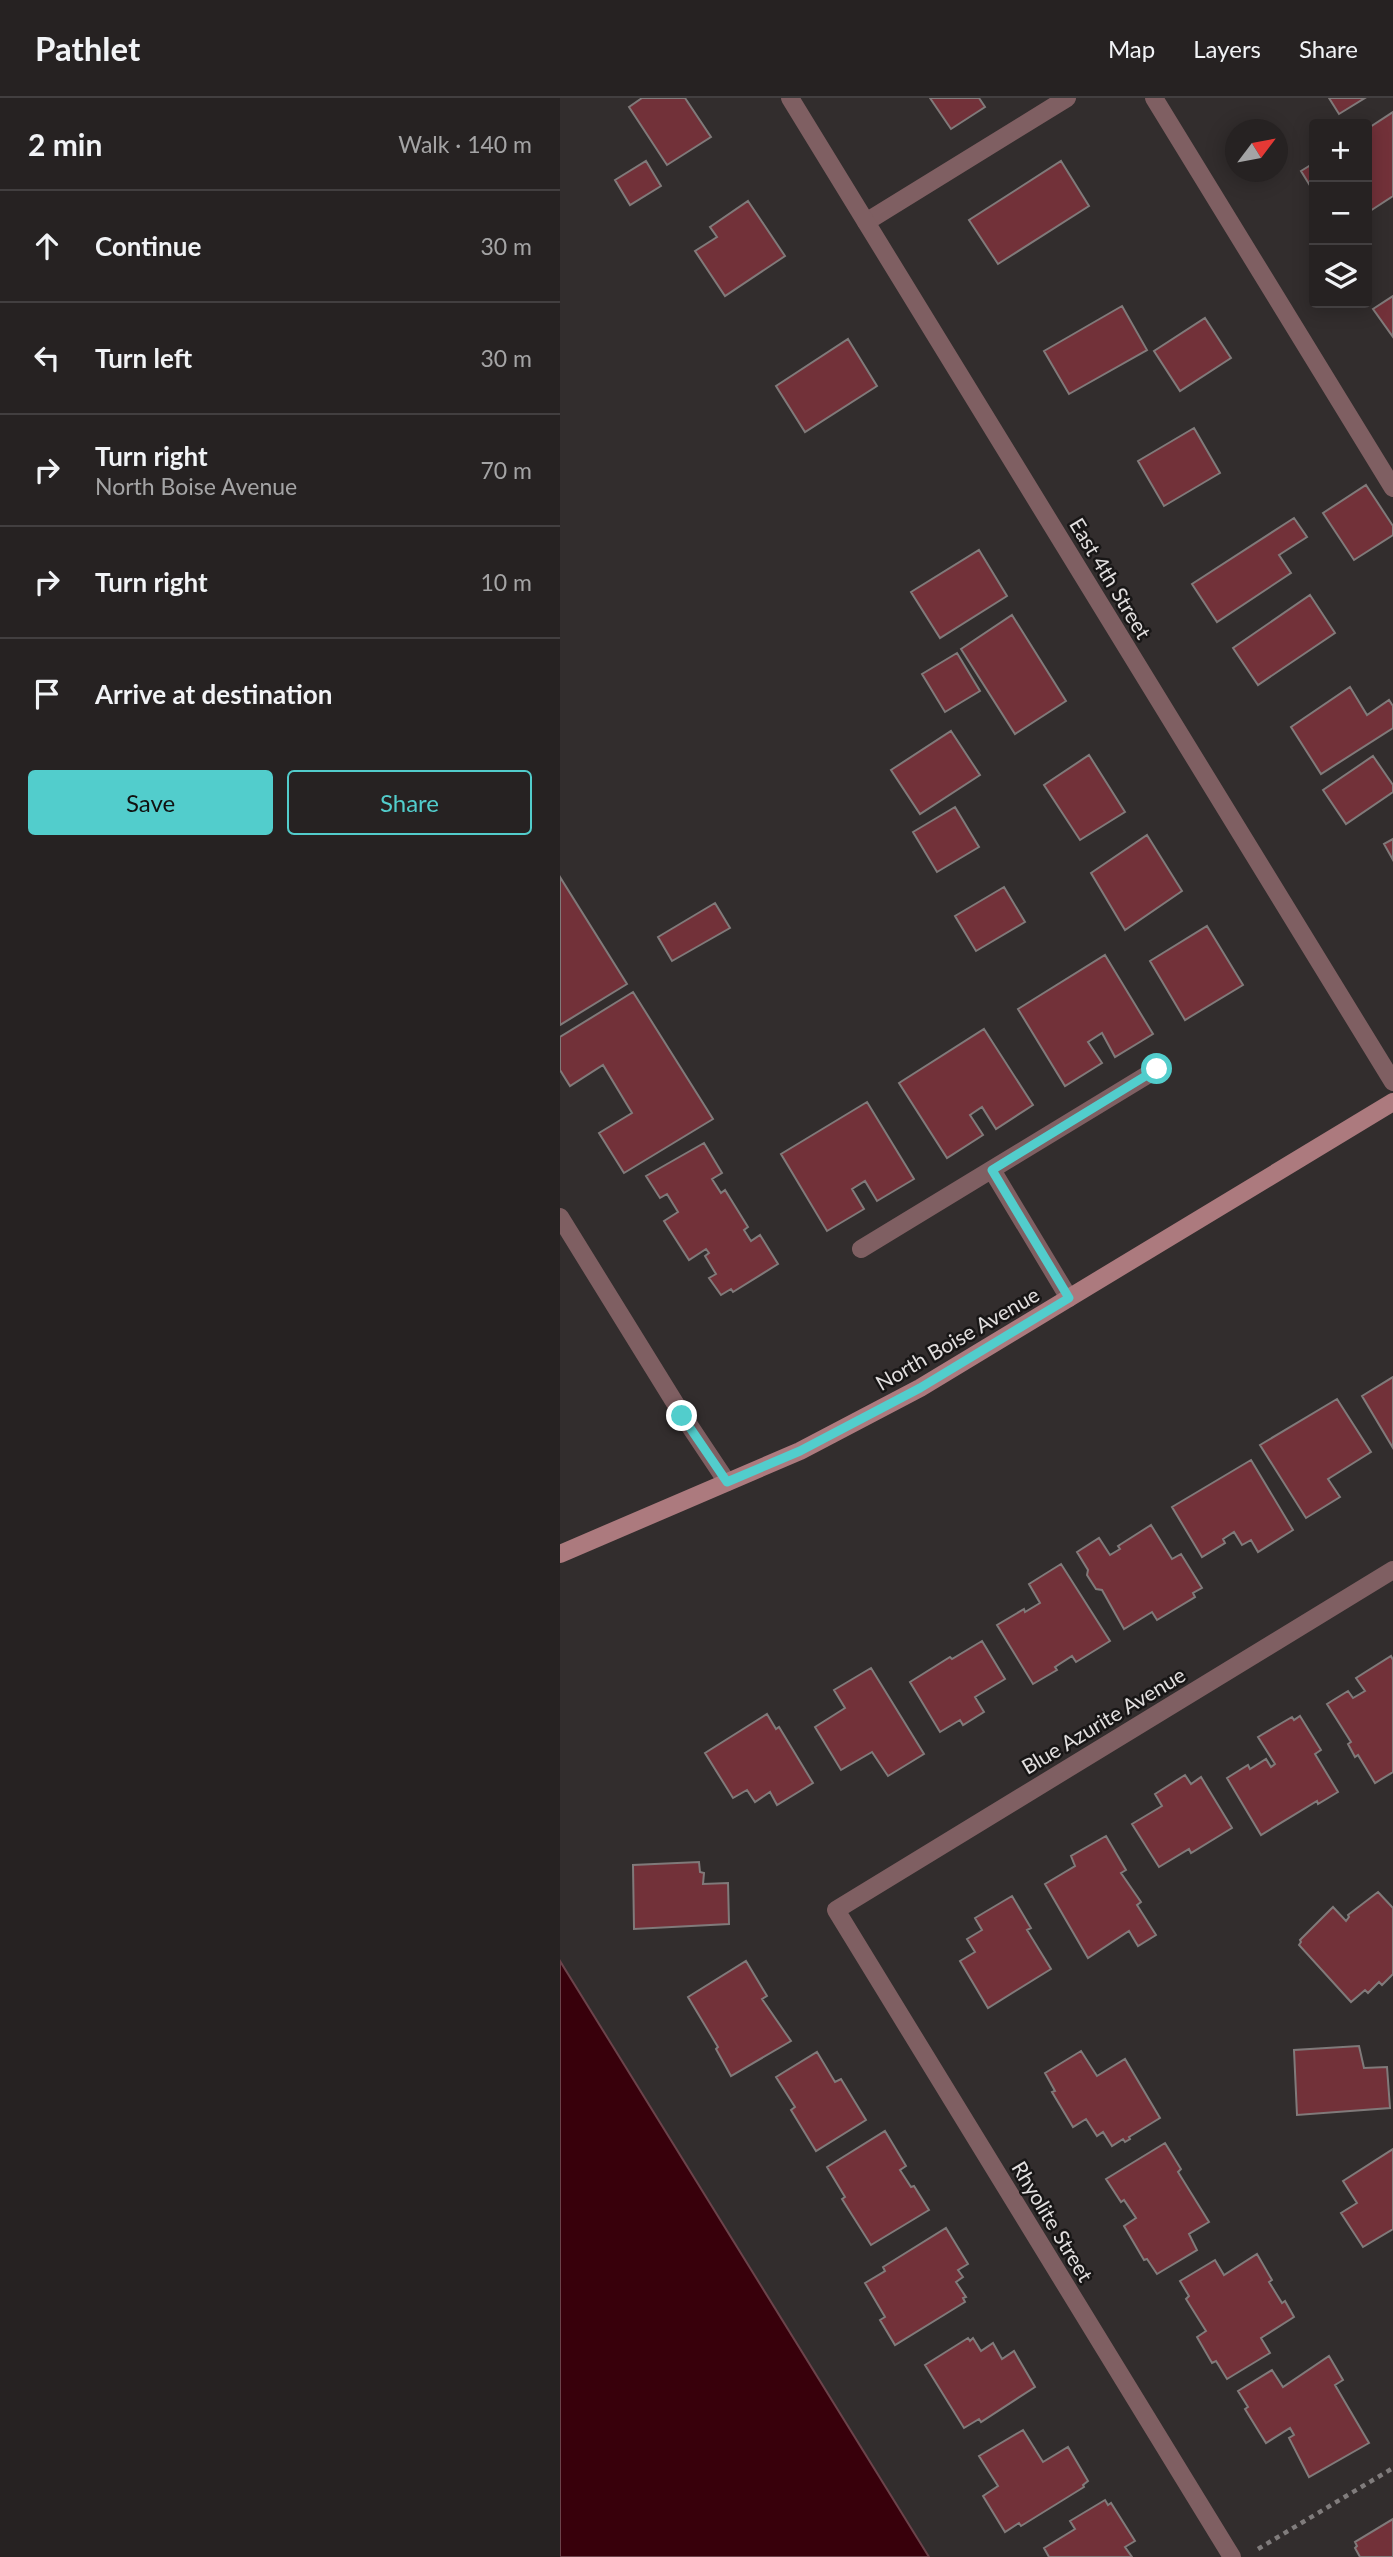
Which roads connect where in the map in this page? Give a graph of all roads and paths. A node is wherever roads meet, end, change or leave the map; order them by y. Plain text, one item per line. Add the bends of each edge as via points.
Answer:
1 (790, 98) edge
2 (1067, 98) edge
3 (1154, 98) edge
4 (866, 222) junction
5 (1393, 488) edge
6 (1157, 1069) dead end
7 (1393, 1082) edge
8 (1393, 1102) edge
9 (992, 1170) junction
10 (560, 1217) edge
11 (860, 1249) dead end
12 (1069, 1298) junction
13 (727, 1482) junction
14 (560, 1554) edge
15 (1393, 1570) edge
16 (836, 1910) joint
17 (1393, 2468) edge
18 (1256, 2550) dead end
19 (1232, 2557) edge

1 - 4 street, East 4th Street
2 - 4 street
3 - 5 street
4 - 7 street, East 4th Street
6 - 9 street
8 - 12 street, North Boise Avenue
9 - 11 street
9 - 12 street
10 - 13 street
12 - 13 street, North Boise Avenue via 920,1388 800,1451
13 - 14 street, North Boise Avenue
15 - 16 street, Blue Azurite Avenue
16 - 19 street, Rhyolite Street
17 - 18 path

